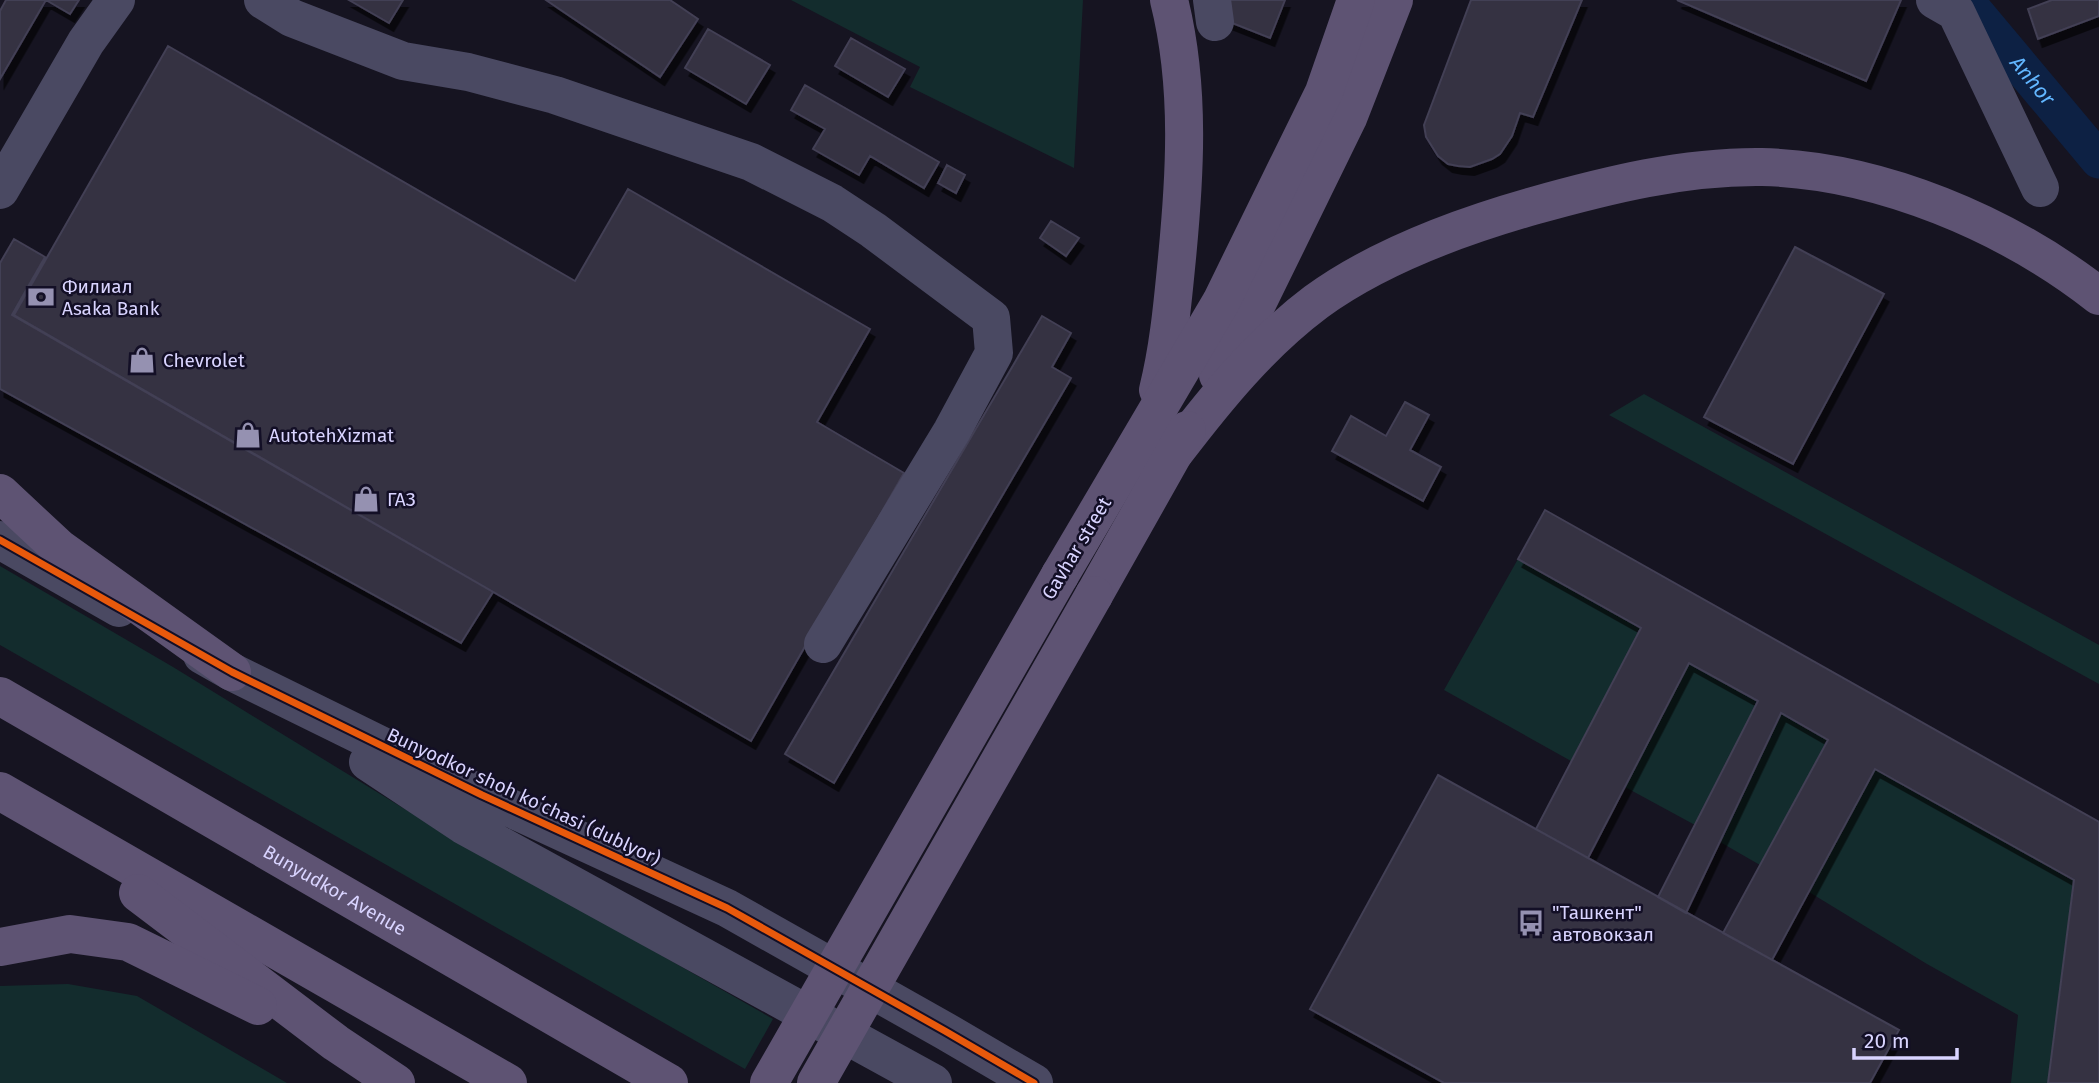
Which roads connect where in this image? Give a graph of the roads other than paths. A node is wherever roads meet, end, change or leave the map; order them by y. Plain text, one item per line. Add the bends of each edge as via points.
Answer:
1 (116, 0) edge
2 (263, 0) edge
3 (1169, 0) edge
4 (1356, 0) edge
5 (1394, 0) edge
6 (1935, 0) edge
7 (2040, 188) dead end
8 (0, 190) edge
9 (2099, 296) edge
10 (1161, 440) junction
11 (0, 493) edge
12 (0, 540) edge
13 (823, 644) dead end
14 (232, 672) junction
15 (0, 696) edge
16 (5, 794) edge
17 (0, 947) edge
18 (336, 1043) junction
19 (396, 1083) edge
20 (508, 1083) edge
21 (669, 1083) edge
22 (769, 1083) edge
23 (816, 1083) edge
24 (933, 1083) edge
25 (1034, 1083) edge

1 - 8 street via 86,42
2 - 13 street via 292,18 403,61 555,95 751,162 832,203 991,318 995,353
3 - 10 main road via 1185,94 1181,216 1163,372
4 - 10 main road, Gavhar street via 1324,92 1221,302
5 - 10 main road, Gavhar street via 1342,131 1253,312
6 - 7 street via 1956,12
9 - 10 main road via 2027,248 1978,223 1859,180 1762,167 1649,177 1501,215 1358,276 1278,333 1214,400
10 - 22 main road, Gavhar street, bridge via 1060,575
10 - 23 main road, Gavhar street, bridge via 1094,595
11 - 14 main road via 59,548
12 - 14 street, Bunyodkor shoh koʻchasi (dublyor)
14 - 24 street, Bunyodkor shoh koʻchasi (dublyor) via 463,825
14 - 25 street, Bunyodkor shoh koʻchasi (dublyor) via 727,908
15 - 21 main road, Bunyudkor Avenue
16 - 18 main road
16 - 20 main road
17 - 18 main road via 69,934 128,942
18 - 19 main road

